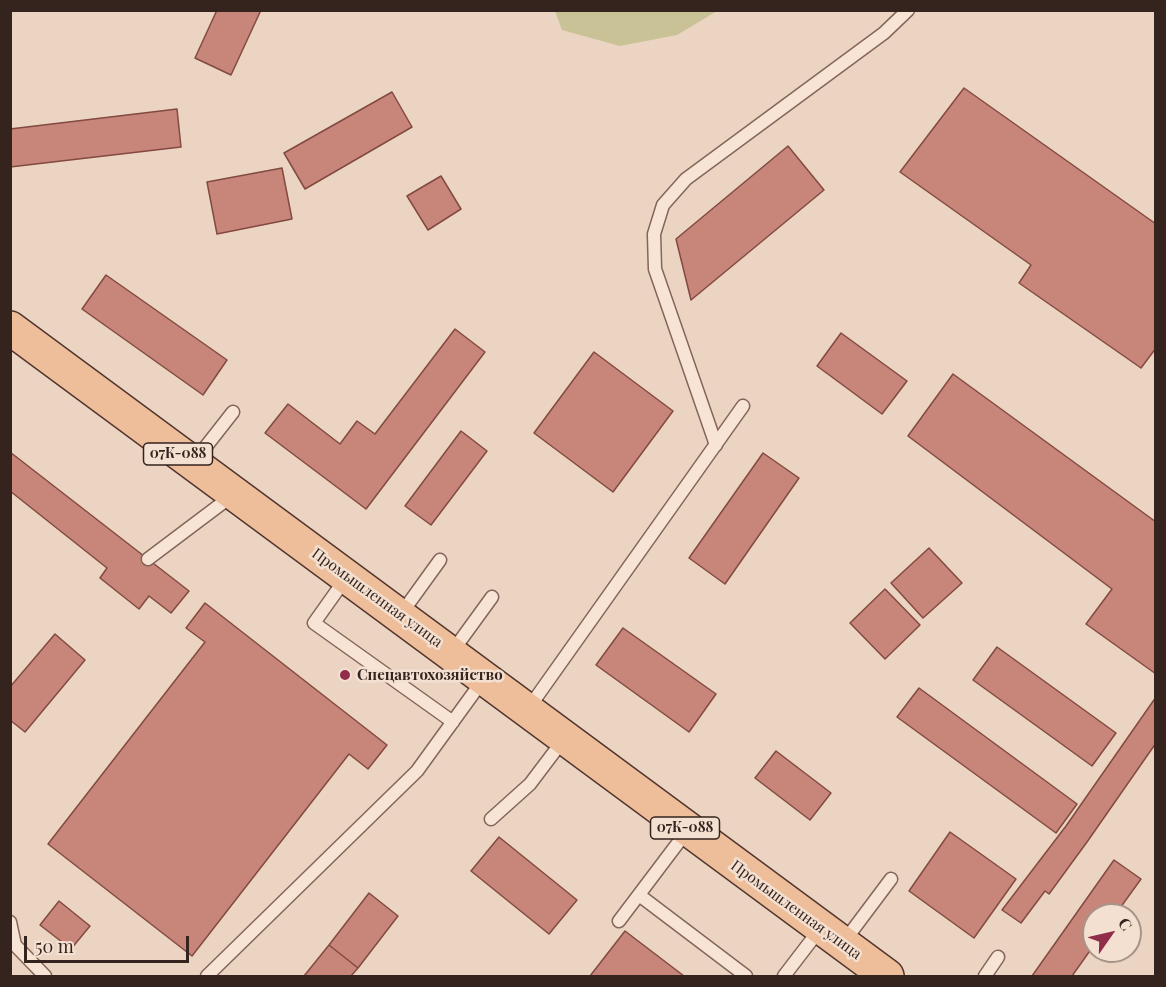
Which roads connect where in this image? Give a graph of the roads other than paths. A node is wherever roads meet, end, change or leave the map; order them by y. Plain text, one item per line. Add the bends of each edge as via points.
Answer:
1 (908, 10) edge
2 (10, 328) edge
3 (744, 406) dead end
4 (233, 412) dead end
5 (716, 445) junction
6 (193, 464) junction
7 (234, 494) junction
8 (148, 559) dead end
9 (440, 560) dead end
10 (347, 577) junction
11 (492, 597) dead end
12 (400, 615) junction
13 (451, 653) junction
14 (485, 678) junction
15 (527, 710) junction
16 (453, 722) junction
17 (565, 738) junction
18 (491, 819) dead end
19 (688, 830) junction
20 (891, 879) dead end
21 (639, 895) junction
22 (619, 921) dead end
23 (10, 922) edge
24 (832, 936) junction
25 (998, 957) dead end
26 (45, 976) edge
27 (207, 976) edge
28 (746, 976) edge
29 (784, 976) edge
30 (887, 976) edge
31 (984, 976) edge

1 - 5 lane via 884,33 686,179 663,205 654,234 654,269
2 - 6 main road, Промышленная улица / 07К-088
3 - 5 lane
4 - 6 lane
5 - 15 lane
6 - 7 main road, Промышленная улица / 07К-088
7 - 8 lane
7 - 10 main road, Промышленная улица / 07К-088
9 - 12 lane
10 - 12 main road, Промышленная улица / 07К-088
10 - 16 lane via 314,623
11 - 13 lane
12 - 13 main road, Промышленная улица / 07К-088
13 - 14 main road, Промышленная улица / 07К-088
14 - 15 main road, Промышленная улица / 07К-088
14 - 16 lane
15 - 17 main road, Промышленная улица / 07К-088
16 - 27 lane via 417,771
17 - 18 lane via 530,784
17 - 19 main road, Промышленная улица / 07К-088
19 - 21 lane
19 - 24 main road, Промышленная улица / 07К-088
20 - 24 lane
21 - 22 lane
21 - 28 lane
23 - 26 lane via 15,945
24 - 29 lane
24 - 30 main road, Промышленная улица / 07К-088
25 - 31 lane

